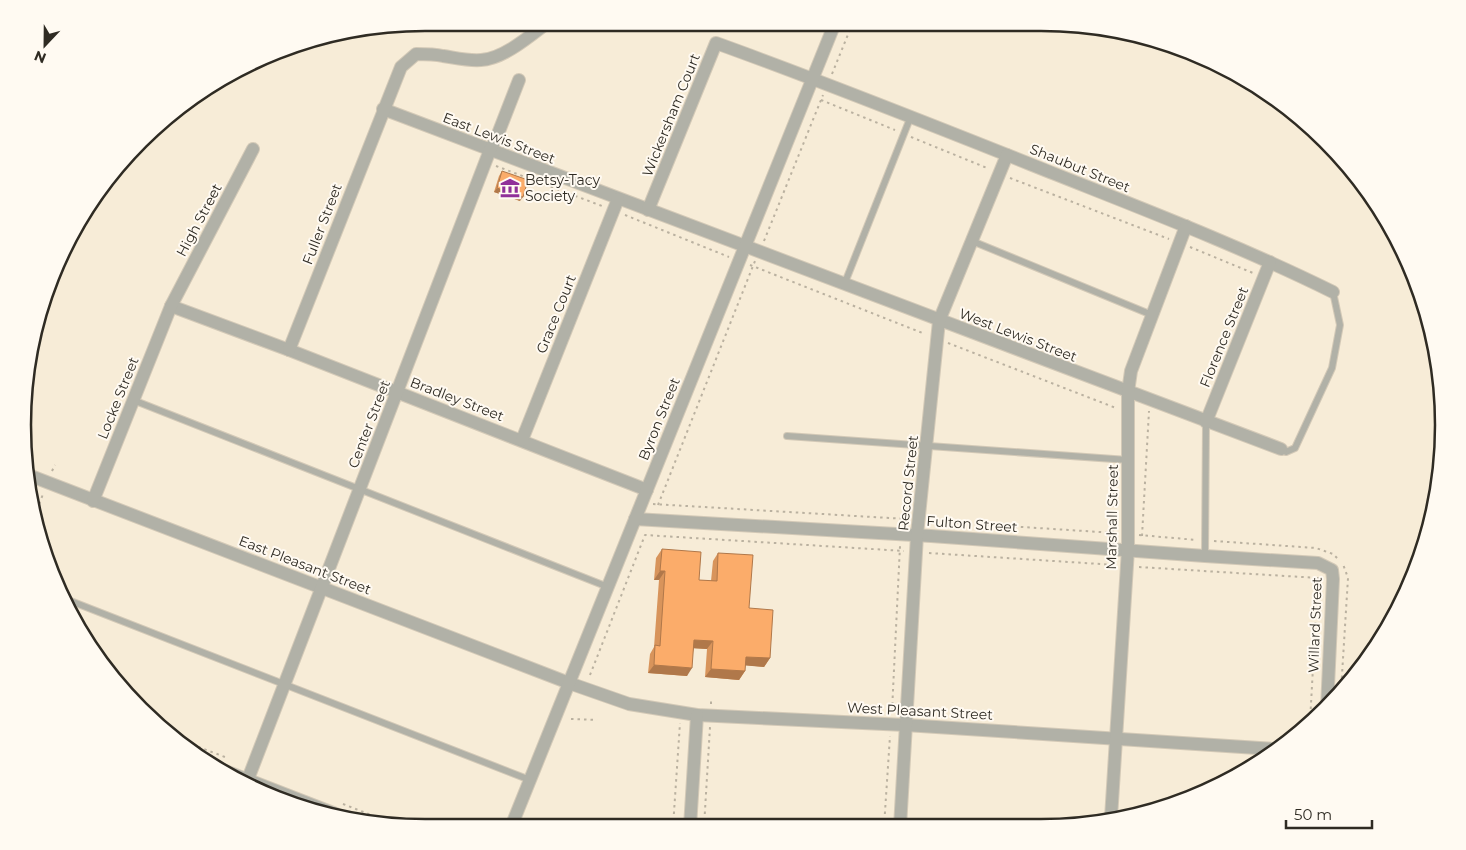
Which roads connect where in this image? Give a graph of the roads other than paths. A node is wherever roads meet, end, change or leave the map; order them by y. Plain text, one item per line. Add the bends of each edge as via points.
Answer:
1 (536, 31) edge
2 (832, 31) edge
3 (813, 78) junction
4 (519, 80) dead end
5 (383, 110) junction
6 (911, 116) junction
7 (253, 149) dead end
8 (1007, 155) junction
9 (488, 156) junction
10 (616, 205) junction
11 (648, 210) junction
12 (1186, 226) junction
13 (972, 241) junction
14 (745, 247) junction
15 (1270, 262) junction
16 (844, 285) junction
17 (1332, 292) joint
18 (171, 306) junction
19 (1152, 315) junction
20 (939, 321) junction
21 (289, 350) junction
22 (397, 392) junction
23 (1128, 392) junction
24 (133, 400) junction
25 (1206, 422) junction
26 (787, 436) dead end
27 (522, 440) junction
28 (926, 444) junction
29 (1281, 450) joint
30 (1128, 460) junction
31 (36, 479) edge
32 (360, 489) junction
33 (647, 490) junction
34 (93, 501) junction
35 (635, 519) junction
36 (918, 535) junction
37 (1128, 550) junction
38 (1205, 556) junction
39 (1306, 561) joint
40 (608, 587) junction
41 (322, 588) junction
42 (74, 602) edge
43 (569, 683) junction
44 (284, 684) junction
45 (1327, 695) edge
46 (697, 715) junction
47 (905, 724) junction
48 (1116, 738) junction
49 (1265, 748) edge
50 (248, 777) edge
51 (530, 780) junction
52 (1111, 812) edge
53 (514, 819) edge
54 (690, 819) edge
55 (900, 819) edge

1 - 5 street, Fuller Street via 498,56 483,60 416,54 401,67
2 - 3 street, Byron Street
3 - 6 street, Shaubut Street
3 - 11 street, Wickersham Court via 716,43
3 - 14 street, Byron Street
4 - 9 street, Center Street
5 - 9 street, East Lewis Street
5 - 21 street, Fuller Street
6 - 8 street, Shaubut Street
6 - 16 lane
7 - 18 street, High Street
8 - 12 street, Shaubut Street
8 - 13 street, Record Street
9 - 10 street, East Lewis Street
9 - 22 street, Center Street
10 - 11 street, East Lewis Street
10 - 27 street, Grace Court
11 - 14 street, East Lewis Street
12 - 15 street, Shaubut Street
12 - 19 street, Marshall Street
13 - 19 lane
13 - 20 street, Record Street
14 - 16 street, West Lewis Street
14 - 33 street, Byron Street
15 - 17 street, Shaubut Street
15 - 25 street, Florence Street
16 - 20 street, West Lewis Street
17 - 29 lane via 1340,325 1332,368 1295,448 1286,452
18 - 21 street, Bradley Street
18 - 24 street, Locke Street
19 - 23 street, Marshall Street via 1131,371
20 - 23 street, West Lewis Street
20 - 28 street, Record Street
21 - 22 street, Bradley Street
22 - 27 street, Bradley Street
22 - 32 street, Center Street
23 - 25 street, West Lewis Street
23 - 30 street, Marshall Street
24 - 32 lane
24 - 34 street, Locke Street
25 - 29 street, West Lewis Street
25 - 38 lane
26 - 28 lane
27 - 33 street, Bradley Street
28 - 30 lane
28 - 36 street, Record Street
30 - 37 street, Marshall Street
31 - 34 street, East Pleasant Street
32 - 40 lane
32 - 41 street, Center Street
33 - 35 street, Byron Street
34 - 41 street, East Pleasant Street
35 - 36 street, Fulton Street
35 - 40 street, Byron Street
36 - 37 street, Fulton Street
36 - 47 street, Record Street
37 - 38 street, Fulton Street
37 - 48 street, Marshall Street
38 - 39 street, Fulton Street
39 - 45 street, Willard Street via 1332,570
40 - 43 street, Byron Street
41 - 43 street, East Pleasant Street
41 - 44 street, Center Street
42 - 44 lane
43 - 46 street, West Pleasant Street via 629,704
43 - 51 street, Byron Street
44 - 50 street, Center Street
44 - 51 lane
46 - 47 street, West Pleasant Street
46 - 54 street
47 - 48 street, West Pleasant Street
47 - 55 street, Record Street
48 - 49 street, West Pleasant Street
48 - 52 street, Marshall Street
51 - 53 street, Byron Street

